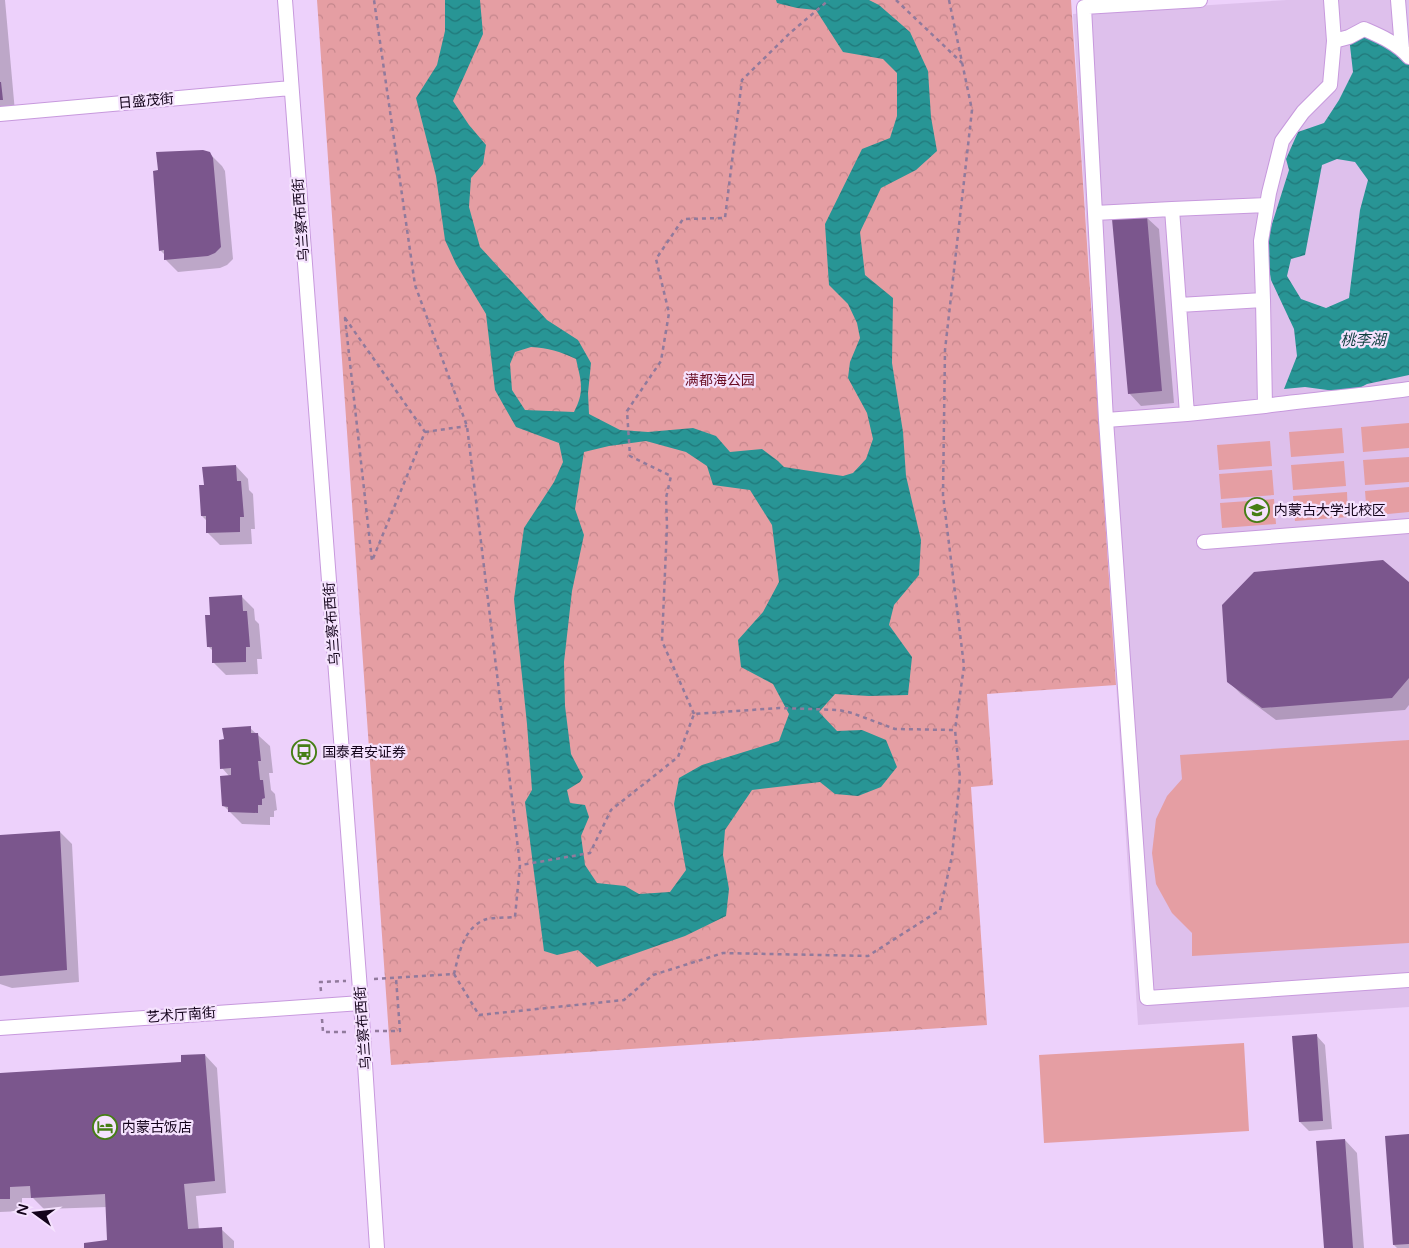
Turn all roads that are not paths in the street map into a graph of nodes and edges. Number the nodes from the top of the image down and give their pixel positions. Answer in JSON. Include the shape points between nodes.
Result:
{"nodes":[{"id":1,"x":285,"y":0,"type":"edge"},
{"id":2,"x":1200,"y":0,"type":"edge"},
{"id":3,"x":1331,"y":0,"type":"edge"},
{"id":4,"x":1398,"y":0,"type":"edge"},
{"id":5,"x":1334,"y":41,"type":"junction"},
{"id":6,"x":1406,"y":53,"type":"edge"},
{"id":7,"x":291,"y":88,"type":"junction"},
{"id":8,"x":0,"y":114,"type":"edge"},
{"id":9,"x":1267,"y":205,"type":"junction"},
{"id":10,"x":1172,"y":209,"type":"junction"},
{"id":11,"x":1095,"y":213,"type":"junction"},
{"id":12,"x":1263,"y":300,"type":"junction"},
{"id":13,"x":1179,"y":305,"type":"junction"},
{"id":14,"x":1409,"y":390,"type":"edge"},
{"id":15,"x":1264,"y":406,"type":"junction"},
{"id":16,"x":1187,"y":414,"type":"junction"},
{"id":17,"x":1106,"y":420,"type":"junction"},
{"id":18,"x":1409,"y":526,"type":"edge"},
{"id":19,"x":1204,"y":542,"type":"dead end"},
{"id":20,"x":1409,"y":980,"type":"edge"},
{"id":21,"x":361,"y":1003,"type":"junction"},
{"id":22,"x":0,"y":1028,"type":"edge"},
{"id":23,"x":377,"y":1248,"type":"edge"}],
"edges":[{"from":1,"to":7,"type":"street","name":"乌兰察布西街"},
{"from":2,"to":11,"type":"street","via":[[1084,7]]},
{"from":3,"to":5,"type":"street"},
{"from":4,"to":6,"type":"street"},
{"from":5,"to":6,"type":"street","via":[[1364,29]]},
{"from":5,"to":9,"type":"street","via":[[1330,85],[1303,112],[1282,141]]},
{"from":7,"to":8,"type":"street","name":"日盛茂街"},
{"from":7,"to":21,"type":"street","name":"乌兰察布西街"},
{"from":9,"to":10,"type":"street"},
{"from":9,"to":12,"type":"street","via":[[1260,241]]},
{"from":10,"to":11,"type":"street"},
{"from":10,"to":13,"type":"street"},
{"from":11,"to":17,"type":"street"},
{"from":12,"to":13,"type":"street"},
{"from":12,"to":15,"type":"street"},
{"from":13,"to":16,"type":"street"},
{"from":14,"to":15,"type":"street"},
{"from":15,"to":16,"type":"street"},
{"from":16,"to":17,"type":"street"},
{"from":17,"to":20,"type":"street","via":[[1147,998]]},
{"from":18,"to":19,"type":"street"},
{"from":21,"to":22,"type":"street","name":"艺术厅南街"},
{"from":21,"to":23,"type":"street","name":"乌兰察布西街"}]}
